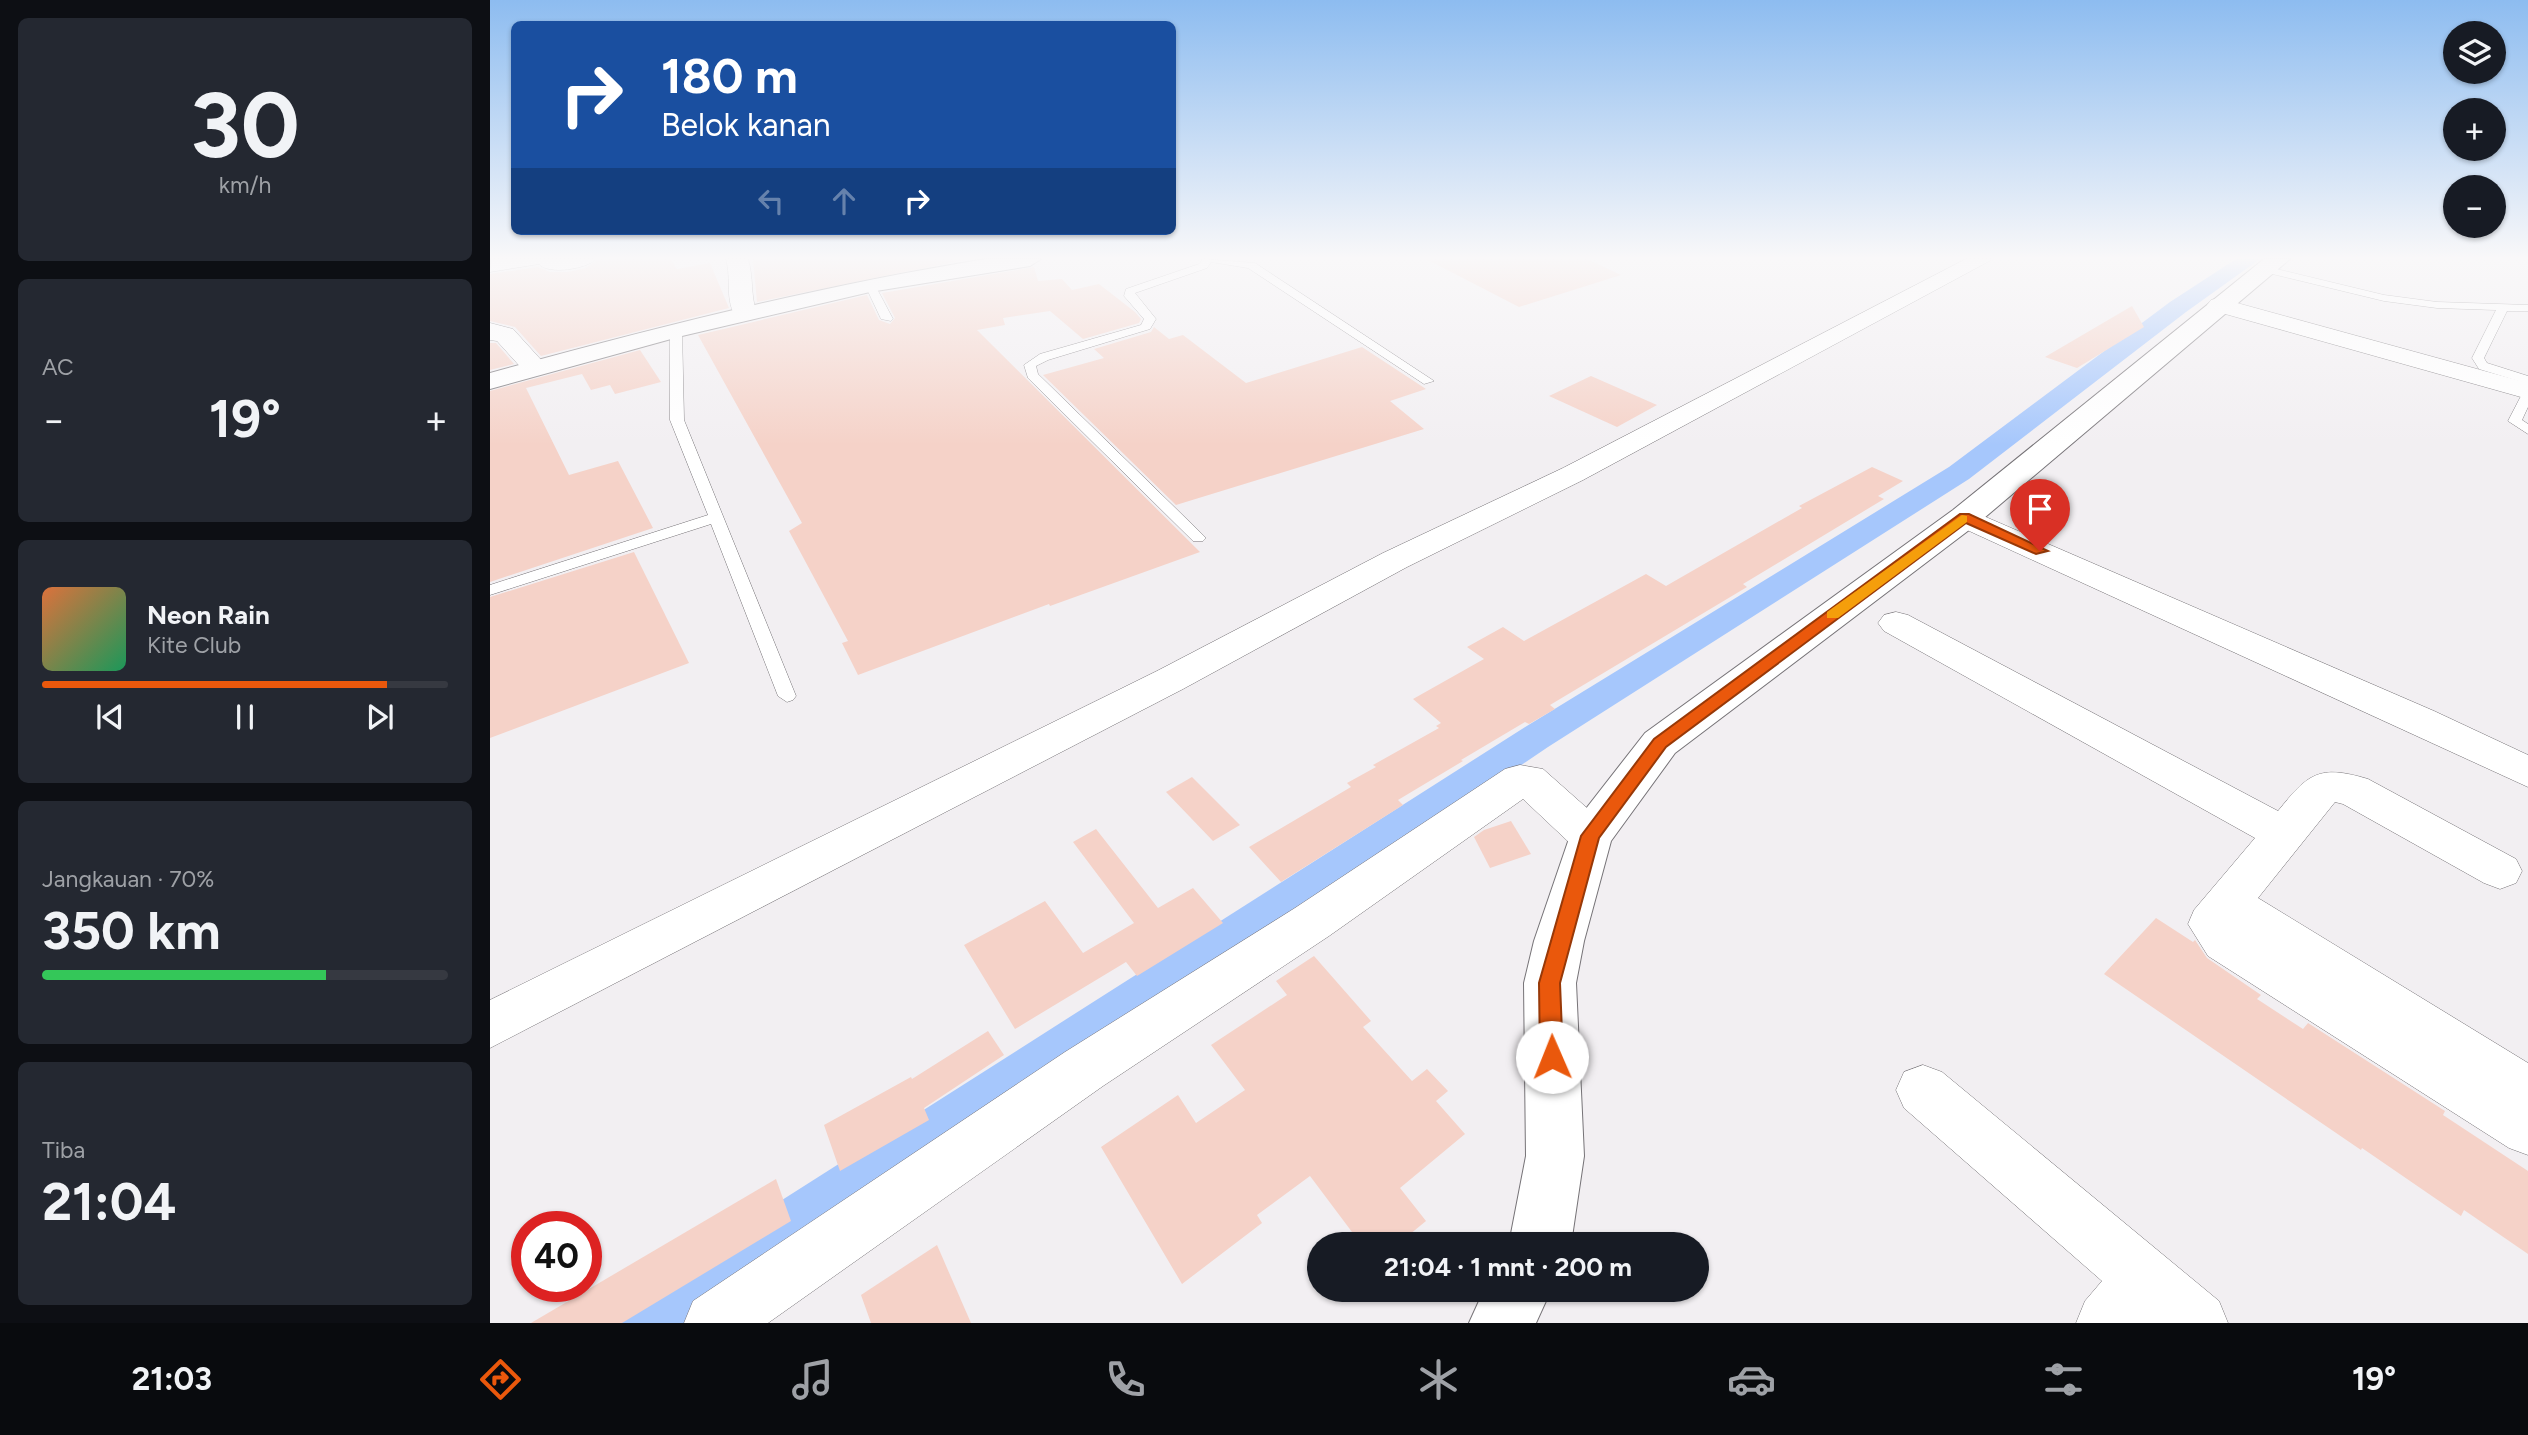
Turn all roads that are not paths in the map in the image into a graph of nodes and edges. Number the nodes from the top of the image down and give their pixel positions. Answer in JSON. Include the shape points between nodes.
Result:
{"nodes":[{"id":1,"x":716,"y":321,"type":"edge"},
{"id":2,"x":1149,"y":321,"type":"edge"},
{"id":3,"x":1336,"y":321,"type":"edge"},
{"id":4,"x":1866,"y":321,"type":"edge"},
{"id":5,"x":2200,"y":321,"type":"edge"},
{"id":6,"x":2274,"y":321,"type":"edge"},
{"id":7,"x":2496,"y":321,"type":"edge"},
{"id":8,"x":490,"y":330,"type":"edge"},
{"id":9,"x":676,"y":330,"type":"junction"},
{"id":10,"x":534,"y":367,"type":"junction"},
{"id":11,"x":2528,"y":380,"type":"edge"},
{"id":12,"x":490,"y":381,"type":"edge"},
{"id":13,"x":1428,"y":381,"type":"dead end"},
{"id":14,"x":2528,"y":393,"type":"edge"},
{"id":15,"x":2528,"y":430,"type":"edge"},
{"id":16,"x":1965,"y":517,"type":"junction"},
{"id":17,"x":714,"y":519,"type":"junction"},
{"id":18,"x":1198,"y":538,"type":"dead end"},
{"id":19,"x":490,"y":590,"type":"edge"},
{"id":20,"x":1896,"y":623,"type":"dead end"},
{"id":21,"x":787,"y":696,"type":"dead end"},
{"id":22,"x":2528,"y":772,"type":"edge"},
{"id":23,"x":2285,"y":835,"type":"junction"},
{"id":24,"x":1585,"y":837,"type":"junction"},
{"id":25,"x":2500,"y":871,"type":"dead end"},
{"id":26,"x":490,"y":1025,"type":"edge"},
{"id":27,"x":2471,"y":1074,"type":"junction"},
{"id":28,"x":1923,"y":1090,"type":"dead end"},
{"id":29,"x":2528,"y":1093,"type":"edge"},
{"id":30,"x":2528,"y":1129,"type":"edge"},
{"id":31,"x":1542,"y":1232,"type":"edge"},
{"id":32,"x":2144,"y":1278,"type":"junction"},
{"id":33,"x":1513,"y":1302,"type":"edge"},
{"id":34,"x":715,"y":1323,"type":"edge"},
{"id":35,"x":1502,"y":1323,"type":"edge"},
{"id":36,"x":2107,"y":1323,"type":"edge"},
{"id":37,"x":2197,"y":1323,"type":"edge"}],
"edges":[{"from":1,"to":9,"type":"street"},
{"from":2,"to":18,"type":"lane","via":[[1146,327],[1044,357],[1030,365],[1032,375]]},
{"from":3,"to":13,"type":"lane"},
{"from":4,"to":26,"type":"street"},
{"from":5,"to":16,"type":"street"},
{"from":6,"to":14,"type":"street"},
{"from":7,"to":11,"type":"lane","via":[[2477,358],[2483,366]]},
{"from":8,"to":10,"type":"street","via":[[505,334]]},
{"from":9,"to":10,"type":"street"},
{"from":9,"to":17,"type":"lane","via":[[672,390],[677,420]]},
{"from":10,"to":12,"type":"street"},
{"from":14,"to":15,"type":"lane","via":[[2515,421]]},
{"from":16,"to":22,"type":"street"},
{"from":16,"to":24,"type":"street","via":[[1660,743]]},
{"from":17,"to":19,"type":"lane"},
{"from":17,"to":21,"type":"lane"},
{"from":20,"to":23,"type":"street"},
{"from":23,"to":25,"type":"street","via":[[2319,790],[2353,790]]},
{"from":23,"to":27,"type":"street","via":[[2211,923],[2225,942]]},
{"from":24,"to":31,"type":"street","via":[[1550,983],[1555,1156]]},
{"from":24,"to":34,"type":"street","via":[[1531,782],[1520,780],[1084,1069]]},
{"from":27,"to":29,"type":"street"},
{"from":27,"to":30,"type":"street"},
{"from":28,"to":32,"type":"street"},
{"from":32,"to":36,"type":"street"},
{"from":32,"to":37,"type":"street"},
{"from":33,"to":35,"type":"street"}]}
